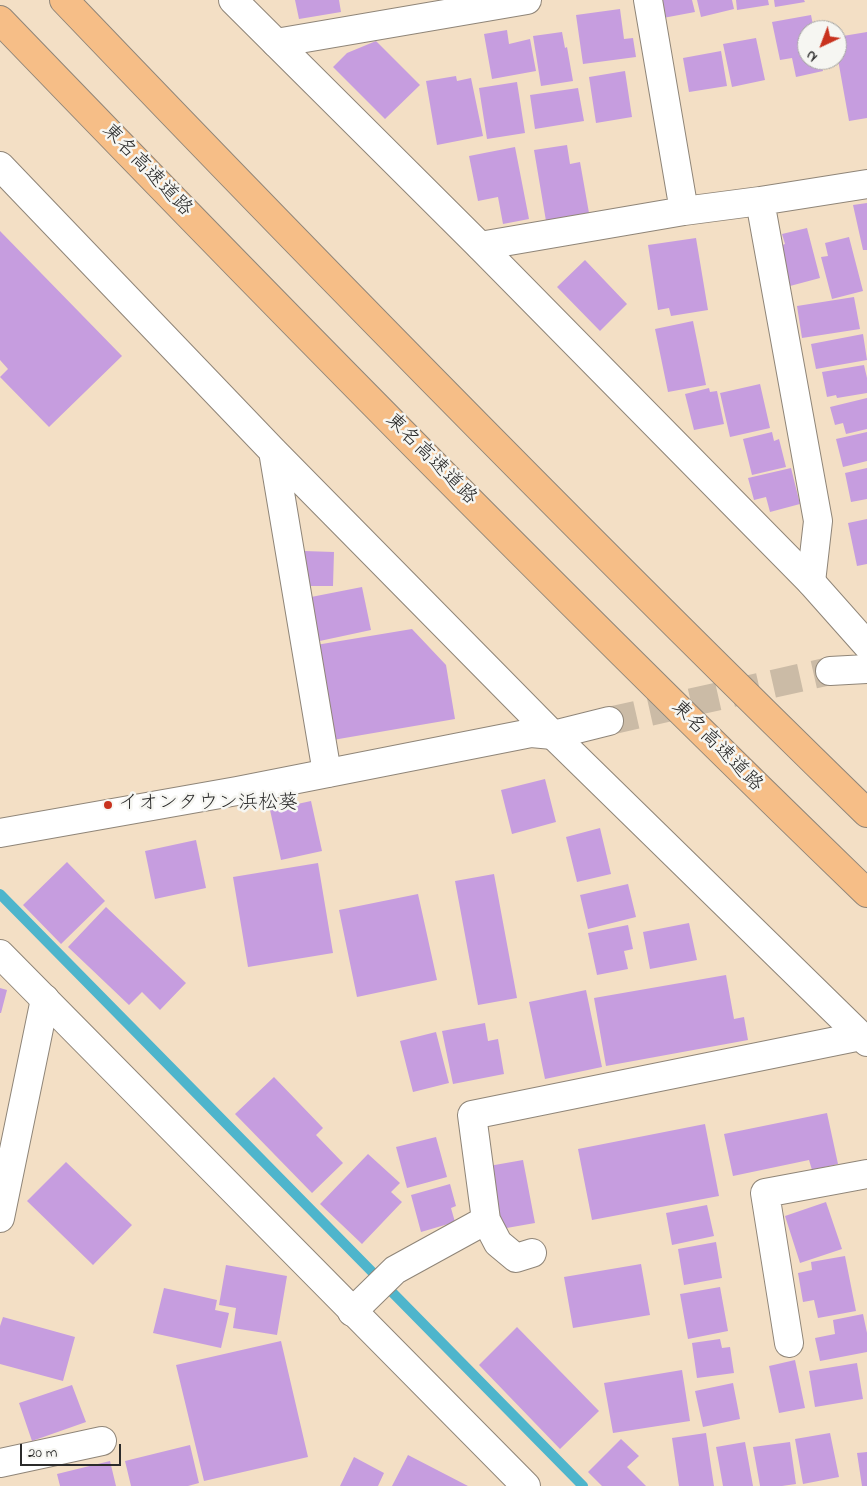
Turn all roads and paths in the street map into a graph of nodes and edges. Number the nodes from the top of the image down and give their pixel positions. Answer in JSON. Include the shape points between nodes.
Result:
{"nodes":[{"id":1,"x":64,"y":0,"type":"edge"},
{"id":2,"x":234,"y":0,"type":"edge"},
{"id":3,"x":527,"y":0,"type":"edge"},
{"id":4,"x":648,"y":0,"type":"edge"},
{"id":5,"x":0,"y":20,"type":"edge"},
{"id":6,"x":276,"y":43,"type":"junction"},
{"id":7,"x":0,"y":166,"type":"edge"},
{"id":8,"x":867,"y":184,"type":"edge"},
{"id":9,"x":760,"y":201,"type":"junction"},
{"id":10,"x":684,"y":211,"type":"junction"},
{"id":11,"x":480,"y":246,"type":"junction"},
{"id":12,"x":273,"y":451,"type":"junction"},
{"id":13,"x":811,"y":582,"type":"junction"},
{"id":14,"x":867,"y":645,"type":"edge"},
{"id":15,"x":867,"y":669,"type":"edge"},
{"id":16,"x":830,"y":671,"type":"tunnel mouth"},
{"id":17,"x":609,"y":722,"type":"tunnel mouth"},
{"id":18,"x":554,"y":735,"type":"junction"},
{"id":19,"x":327,"y":774,"type":"junction"},
{"id":20,"x":867,"y":813,"type":"edge"},
{"id":21,"x":0,"y":833,"type":"edge"},
{"id":22,"x":867,"y":894,"type":"edge"},
{"id":23,"x":0,"y":954,"type":"edge"},
{"id":24,"x":45,"y":999,"type":"junction"},
{"id":25,"x":864,"y":1039,"type":"edge"},
{"id":26,"x":867,"y":1174,"type":"edge"},
{"id":27,"x":0,"y":1218,"type":"edge"},
{"id":28,"x":486,"y":1220,"type":"junction"},
{"id":29,"x":532,"y":1253,"type":"dead end"},
{"id":30,"x":359,"y":1305,"type":"junction"},
{"id":31,"x":789,"y":1343,"type":"dead end"},
{"id":32,"x":102,"y":1441,"type":"dead end"},
{"id":33,"x":0,"y":1463,"type":"edge"},
{"id":34,"x":526,"y":1486,"type":"edge"}],
"edges":[{"from":1,"to":20,"type":"highway","via":[[415,362]]},
{"from":2,"to":6,"type":"street"},
{"from":3,"to":6,"type":"street"},
{"from":4,"to":10,"type":"street"},
{"from":5,"to":22,"type":"highway","name":"東名高速道路","via":[[386,417]]},
{"from":6,"to":11,"type":"street"},
{"from":7,"to":12,"type":"street"},
{"from":8,"to":9,"type":"street"},
{"from":9,"to":10,"type":"street"},
{"from":9,"to":13,"type":"street","via":[[818,521]]},
{"from":10,"to":11,"type":"street"},
{"from":11,"to":13,"type":"street"},
{"from":12,"to":18,"type":"street"},
{"from":12,"to":19,"type":"street"},
{"from":13,"to":14,"type":"street"},
{"from":15,"to":16,"type":"street"},
{"from":17,"to":18,"type":"street"},
{"from":18,"to":19,"type":"street","via":[[531,733]]},
{"from":18,"to":25,"type":"street"},
{"from":19,"to":21,"type":"street"},
{"from":23,"to":24,"type":"street"},
{"from":24,"to":27,"type":"street"},
{"from":24,"to":30,"type":"street"},
{"from":25,"to":28,"type":"street","via":[[472,1115]]},
{"from":26,"to":31,"type":"street","via":[[764,1193]]},
{"from":28,"to":29,"type":"street","via":[[498,1243],[516,1258]]},
{"from":28,"to":30,"type":"street","via":[[395,1270]]},
{"from":30,"to":34,"type":"street"},
{"from":32,"to":33,"type":"street"}]}
